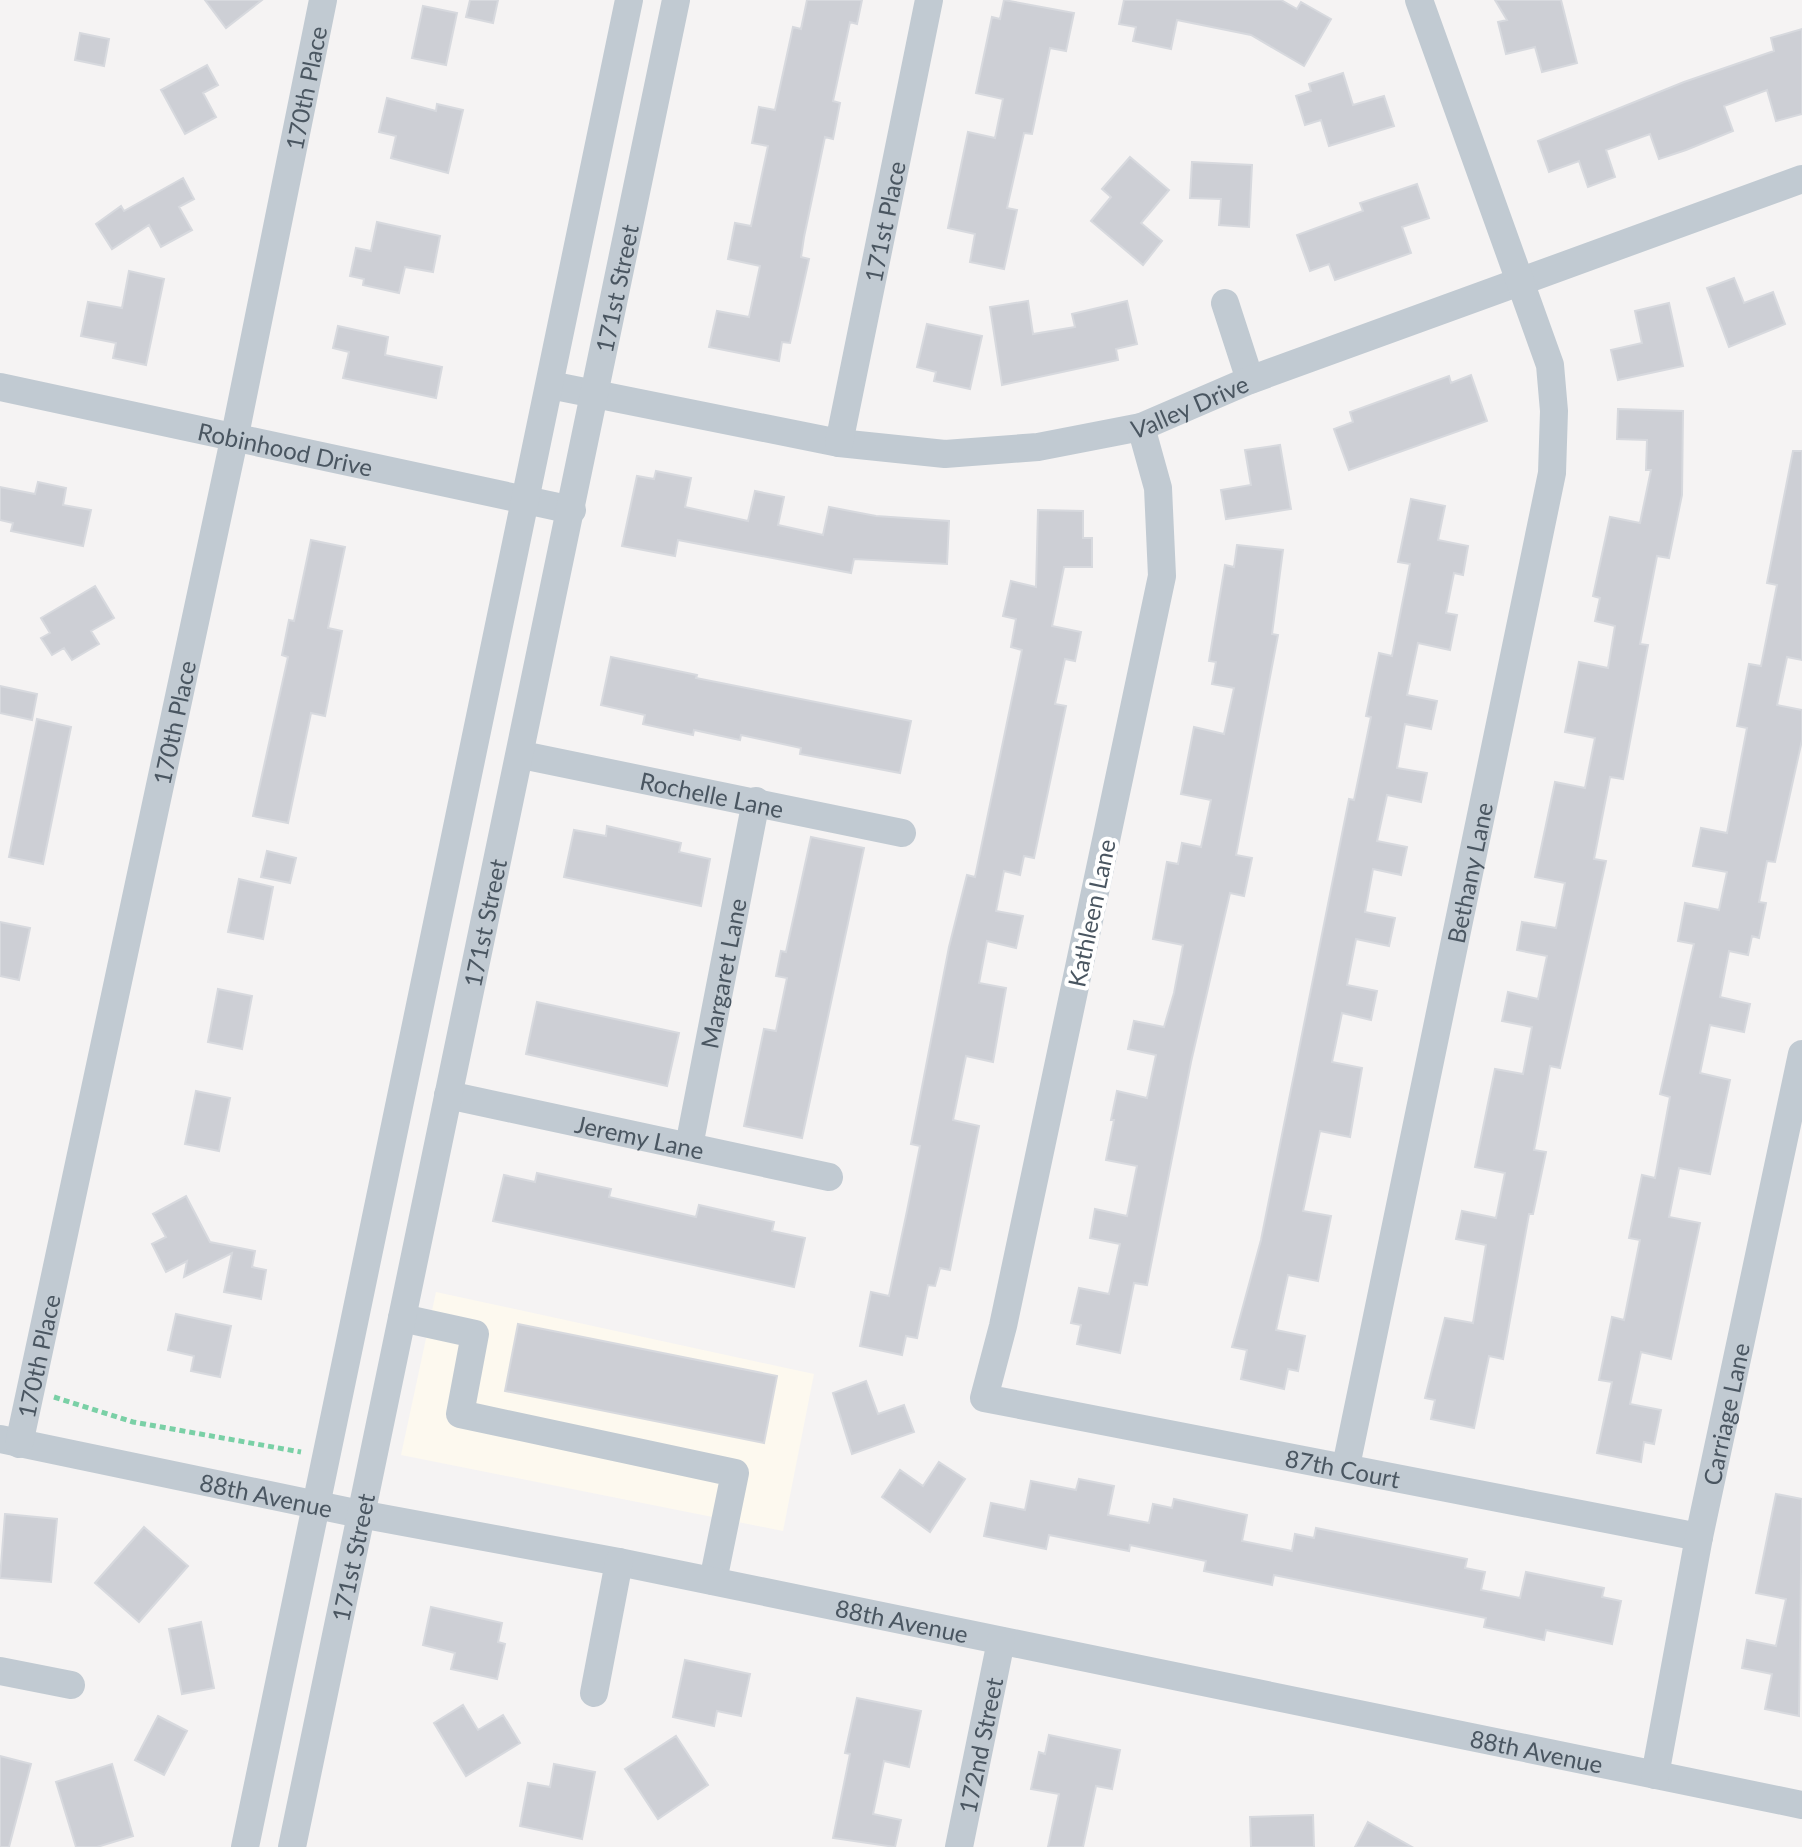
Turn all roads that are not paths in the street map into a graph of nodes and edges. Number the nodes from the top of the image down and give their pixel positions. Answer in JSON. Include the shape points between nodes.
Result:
{"nodes":[{"id":1,"x":323,"y":0,"type":"edge"},
{"id":2,"x":629,"y":0,"type":"edge"},
{"id":3,"x":676,"y":0,"type":"edge"},
{"id":4,"x":929,"y":0,"type":"edge"},
{"id":5,"x":1419,"y":0,"type":"edge"},
{"id":6,"x":1802,"y":179,"type":"edge"},
{"id":7,"x":1519,"y":281,"type":"junction"},
{"id":8,"x":1225,"y":303,"type":"dead end"},
{"id":9,"x":1250,"y":380,"type":"junction"},
{"id":10,"x":550,"y":385,"type":"junction"},
{"id":11,"x":0,"y":387,"type":"edge"},
{"id":12,"x":596,"y":393,"type":"junction"},
{"id":13,"x":1141,"y":427,"type":"junction"},
{"id":14,"x":235,"y":435,"type":"junction"},
{"id":15,"x":839,"y":443,"type":"junction"},
{"id":16,"x":526,"y":500,"type":"junction"},
{"id":17,"x":572,"y":510,"type":"junction"},
{"id":18,"x":522,"y":755,"type":"junction"},
{"id":19,"x":756,"y":801,"type":"junction"},
{"id":20,"x":902,"y":833,"type":"dead end"},
{"id":21,"x":1802,"y":1054,"type":"edge"},
{"id":22,"x":448,"y":1095,"type":"junction"},
{"id":23,"x":689,"y":1146,"type":"junction"},
{"id":24,"x":829,"y":1177,"type":"dead end"},
{"id":25,"x":402,"y":1318,"type":"junction"},
{"id":26,"x":984,"y":1398,"type":"joint"},
{"id":27,"x":10,"y":1442,"type":"edge"},
{"id":28,"x":1346,"y":1466,"type":"junction"},
{"id":29,"x":316,"y":1504,"type":"junction"},
{"id":30,"x":360,"y":1514,"type":"junction"},
{"id":31,"x":1699,"y":1537,"type":"junction"},
{"id":32,"x":619,"y":1562,"type":"junction"},
{"id":33,"x":713,"y":1581,"type":"junction"},
{"id":34,"x":1001,"y":1641,"type":"junction"},
{"id":35,"x":0,"y":1671,"type":"edge"},
{"id":36,"x":71,"y":1685,"type":"dead end"},
{"id":37,"x":594,"y":1693,"type":"dead end"},
{"id":38,"x":1655,"y":1775,"type":"junction"},
{"id":39,"x":1802,"y":1805,"type":"edge"},
{"id":40,"x":245,"y":1847,"type":"edge"},
{"id":41,"x":292,"y":1847,"type":"edge"},
{"id":42,"x":959,"y":1847,"type":"edge"}],
"edges":[{"from":1,"to":14,"type":"street","name":"170th Place"},
{"from":2,"to":10,"type":"street","name":"171st Street"},
{"from":3,"to":12,"type":"street","name":"171st Street"},
{"from":4,"to":15,"type":"street","name":"171st Place"},
{"from":5,"to":7,"type":"street"},
{"from":6,"to":7,"type":"street","name":"Valley Drive"},
{"from":7,"to":9,"type":"street","name":"Valley Drive"},
{"from":7,"to":28,"type":"street","name":"Bethany Lane","via":[[1550,365],[1552,473]]},
{"from":8,"to":9,"type":"street"},
{"from":9,"to":13,"type":"street","name":"Valley Drive"},
{"from":10,"to":12,"type":"street","name":"Valley Drive"},
{"from":10,"to":16,"type":"street","name":"171st Street"},
{"from":11,"to":14,"type":"street","name":"Robinhood Drive"},
{"from":12,"to":15,"type":"street","name":"Valley Drive"},
{"from":12,"to":17,"type":"street","name":"171st Street"},
{"from":13,"to":15,"type":"street","name":"Valley Drive","via":[[1038,447],[945,454]]},
{"from":13,"to":26,"type":"street","name":"Kathleen Lane","via":[[1158,488],[1162,576]]},
{"from":14,"to":16,"type":"street","name":"Robinhood Drive"},
{"from":14,"to":27,"type":"street","name":"170th Place","via":[[31,1394]]},
{"from":16,"to":17,"type":"street","name":"Robinhood Drive"},
{"from":16,"to":29,"type":"street","name":"171st Street"},
{"from":17,"to":18,"type":"street","name":"171st Street"},
{"from":18,"to":19,"type":"street","name":"Rochelle Lane"},
{"from":18,"to":22,"type":"street","name":"171st Street"},
{"from":19,"to":20,"type":"street","name":"Rochelle Lane"},
{"from":19,"to":23,"type":"street","name":"Margaret Lane"},
{"from":21,"to":31,"type":"street","name":"Carriage Lane"},
{"from":22,"to":23,"type":"street","name":"Jeremy Lane"},
{"from":22,"to":25,"type":"street","name":"171st Street"},
{"from":23,"to":24,"type":"street","name":"Jeremy Lane"},
{"from":25,"to":30,"type":"street","name":"171st Street"},
{"from":25,"to":33,"type":"street","via":[[475,1334],[460,1414],[735,1473]]},
{"from":26,"to":28,"type":"street","name":"87th Court"},
{"from":27,"to":29,"type":"street","name":"88th Avenue"},
{"from":28,"to":31,"type":"street","name":"87th Court"},
{"from":29,"to":30,"type":"street","name":"88th Avenue"},
{"from":29,"to":40,"type":"street","name":"171st Street"},
{"from":30,"to":32,"type":"street","name":"88th Avenue"},
{"from":30,"to":41,"type":"street","name":"171st Street"},
{"from":31,"to":38,"type":"street","name":"Carriage Lane"},
{"from":32,"to":33,"type":"street","name":"88th Avenue"},
{"from":32,"to":37,"type":"street"},
{"from":33,"to":34,"type":"street","name":"88th Avenue"},
{"from":34,"to":38,"type":"street","name":"88th Avenue"},
{"from":34,"to":42,"type":"street","name":"172nd Street"},
{"from":35,"to":36,"type":"street"},
{"from":38,"to":39,"type":"street","name":"88th Avenue"}]}
